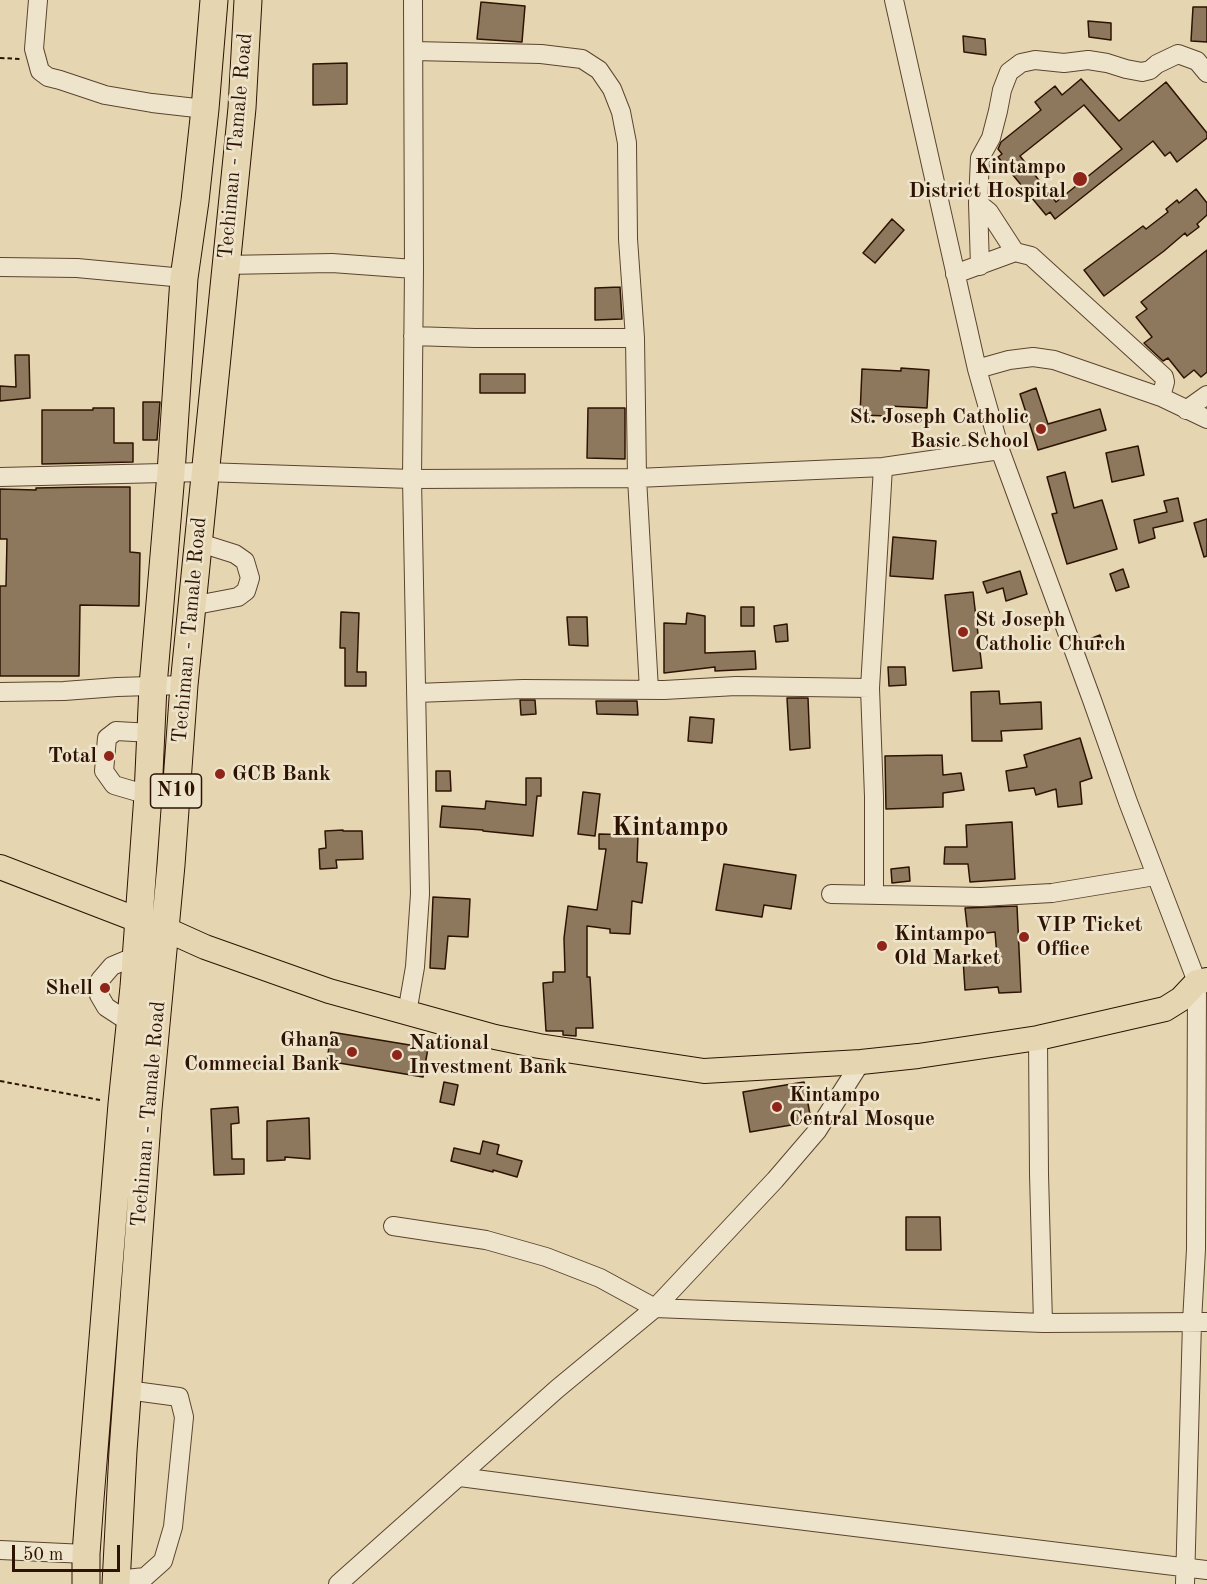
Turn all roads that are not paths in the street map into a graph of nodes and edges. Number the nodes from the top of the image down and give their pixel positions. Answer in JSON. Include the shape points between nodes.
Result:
{"nodes":[{"id":1,"x":38,"y":0,"type":"edge"},
{"id":2,"x":214,"y":0,"type":"edge"},
{"id":3,"x":248,"y":0,"type":"edge"},
{"id":4,"x":413,"y":0,"type":"edge"},
{"id":5,"x":894,"y":0,"type":"edge"},
{"id":6,"x":414,"y":51,"type":"junction"},
{"id":7,"x":1207,"y":73,"type":"edge"},
{"id":8,"x":205,"y":109,"type":"junction"},
{"id":9,"x":978,"y":203,"type":"junction"},
{"id":10,"x":1015,"y":252,"type":"junction"},
{"id":11,"x":225,"y":265,"type":"junction"},
{"id":12,"x":980,"y":266,"type":"junction"},
{"id":13,"x":0,"y":267,"type":"edge"},
{"id":14,"x":414,"y":269,"type":"junction"},
{"id":15,"x":955,"y":274,"type":"junction"},
{"id":16,"x":184,"y":278,"type":"junction"},
{"id":17,"x":413,"y":336,"type":"junction"},
{"id":18,"x":634,"y":338,"type":"junction"},
{"id":19,"x":977,"y":369,"type":"junction"},
{"id":20,"x":1207,"y":395,"type":"edge"},
{"id":21,"x":1161,"y":397,"type":"junction"},
{"id":22,"x":1186,"y":410,"type":"junction"},
{"id":23,"x":1207,"y":419,"type":"edge"},
{"id":24,"x":1000,"y":450,"type":"junction"},
{"id":25,"x":882,"y":468,"type":"junction"},
{"id":26,"x":171,"y":472,"type":"junction"},
{"id":27,"x":204,"y":472,"type":"junction"},
{"id":28,"x":0,"y":477,"type":"edge"},
{"id":29,"x":637,"y":478,"type":"junction"},
{"id":30,"x":412,"y":479,"type":"junction"},
{"id":31,"x":197,"y":542,"type":"junction"},
{"id":32,"x":161,"y":588,"type":"junction"},
{"id":33,"x":192,"y":597,"type":"junction"},
{"id":34,"x":184,"y":685,"type":"junction"},
{"id":35,"x":153,"y":686,"type":"junction"},
{"id":36,"x":870,"y":688,"type":"junction"},
{"id":37,"x":649,"y":690,"type":"junction"},
{"id":38,"x":0,"y":692,"type":"edge"},
{"id":39,"x":416,"y":693,"type":"junction"},
{"id":40,"x":152,"y":734,"type":"junction"},
{"id":41,"x":148,"y":795,"type":"junction"},
{"id":42,"x":0,"y":867,"type":"edge"},
{"id":43,"x":1155,"y":876,"type":"junction"},
{"id":44,"x":831,"y":894,"type":"dead end"},
{"id":45,"x":874,"y":895,"type":"junction"},
{"id":46,"x":138,"y":920,"type":"junction"},
{"id":47,"x":165,"y":929,"type":"junction"},
{"id":48,"x":1202,"y":981,"type":"edge"},
{"id":49,"x":407,"y":1013,"type":"junction"},
{"id":50,"x":1038,"y":1038,"type":"junction"},
{"id":51,"x":861,"y":1062,"type":"junction"},
{"id":52,"x":393,"y":1226,"type":"dead end"},
{"id":53,"x":655,"y":1308,"type":"junction"},
{"id":54,"x":1200,"y":1322,"type":"edge"},
{"id":55,"x":1042,"y":1323,"type":"junction"},
{"id":56,"x":127,"y":1390,"type":"junction"},
{"id":57,"x":460,"y":1477,"type":"junction"},
{"id":58,"x":0,"y":1550,"type":"edge"},
{"id":59,"x":86,"y":1554,"type":"junction"},
{"id":60,"x":1207,"y":1570,"type":"edge"},
{"id":61,"x":117,"y":1573,"type":"edge"},
{"id":62,"x":1186,"y":1576,"type":"edge"},
{"id":63,"x":86,"y":1584,"type":"edge"},
{"id":64,"x":338,"y":1584,"type":"edge"}],
"edges":[{"from":1,"to":8,"type":"street","via":[[34,49],[40,71],[48,77],[105,95]]},
{"from":2,"to":8,"type":"highway","name":"Techiman - Tamale Road","number":"N10"},
{"from":3,"to":11,"type":"highway","name":"Techiman - Tamale Road","number":"N10","via":[[242,108]]},
{"from":4,"to":6,"type":"street"},
{"from":5,"to":15,"type":"street"},
{"from":6,"to":14,"type":"street"},
{"from":6,"to":18,"type":"street","via":[[582,59],[599,70],[621,112],[627,143]]},
{"from":7,"to":9,"type":"street","via":[[1197,61],[1178,54],[1142,72],[1088,60],[1021,63],[1009,72],[991,138],[980,158]]},
{"from":8,"to":16,"type":"highway","name":"Techiman - Tamale Road","number":"N10"},
{"from":9,"to":10,"type":"street","via":[[989,212]]},
{"from":9,"to":12,"type":"street"},
{"from":10,"to":12,"type":"street"},
{"from":10,"to":21,"type":"street","via":[[1031,256],[1164,377]]},
{"from":11,"to":14,"type":"street","via":[[332,263]]},
{"from":11,"to":27,"type":"highway","name":"Techiman - Tamale Road","number":"N10"},
{"from":12,"to":15,"type":"street"},
{"from":13,"to":16,"type":"street","via":[[77,268]]},
{"from":14,"to":17,"type":"street"},
{"from":15,"to":19,"type":"street"},
{"from":16,"to":26,"type":"highway","name":"Techiman - Tamale Road","number":"N10"},
{"from":17,"to":18,"type":"street"},
{"from":17,"to":30,"type":"street"},
{"from":18,"to":29,"type":"street"},
{"from":19,"to":21,"type":"street","via":[[1033,357],[1054,360]]},
{"from":19,"to":24,"type":"street"},
{"from":20,"to":22,"type":"street"},
{"from":21,"to":22,"type":"street"},
{"from":22,"to":23,"type":"street"},
{"from":24,"to":25,"type":"street"},
{"from":24,"to":43,"type":"street"},
{"from":25,"to":29,"type":"street"},
{"from":25,"to":36,"type":"street"},
{"from":26,"to":27,"type":"street"},
{"from":26,"to":28,"type":"street"},
{"from":26,"to":32,"type":"highway","name":"Techiman - Tamale Road","number":"N10"},
{"from":27,"to":30,"type":"street"},
{"from":27,"to":31,"type":"highway","name":"Techiman - Tamale Road","number":"N10"},
{"from":29,"to":30,"type":"street"},
{"from":29,"to":37,"type":"street"},
{"from":30,"to":39,"type":"street"},
{"from":31,"to":33,"type":"highway","name":"Techiman - Tamale Road","number":"N10"},
{"from":31,"to":33,"type":"street","via":[[235,554],[245,561],[250,578],[246,591],[238,597]]},
{"from":32,"to":33,"type":"highway"},
{"from":32,"to":35,"type":"highway","name":"Techiman - Tamale Road","number":"N10"},
{"from":33,"to":34,"type":"highway","name":"Techiman - Tamale Road","number":"N10"},
{"from":34,"to":35,"type":"street"},
{"from":34,"to":47,"type":"highway","name":"Techiman - Tamale Road","number":"N10"},
{"from":35,"to":38,"type":"street"},
{"from":35,"to":40,"type":"highway","name":"Techiman - Tamale Road","number":"N10"},
{"from":36,"to":37,"type":"street","via":[[736,686]]},
{"from":36,"to":45,"type":"street"},
{"from":37,"to":39,"type":"street"},
{"from":39,"to":49,"type":"street","via":[[420,894]]},
{"from":40,"to":41,"type":"highway","name":"Techiman - Tamale Road","number":"N10"},
{"from":40,"to":41,"type":"street","via":[[116,731],[107,738],[104,771],[114,785]]},
{"from":41,"to":46,"type":"highway","name":"Techiman - Tamale Road","number":"N10"},
{"from":42,"to":46,"type":"main road"},
{"from":43,"to":45,"type":"street","via":[[1052,893],[981,897]]},
{"from":43,"to":48,"type":"street"},
{"from":44,"to":45,"type":"street"},
{"from":46,"to":47,"type":"main road"},
{"from":46,"to":59,"type":"highway","name":"Techiman - Tamale Road","number":"N10"},
{"from":47,"to":49,"type":"main road","via":[[329,992]]},
{"from":47,"to":56,"type":"highway","name":"Techiman - Tamale Road","number":"N10"},
{"from":48,"to":50,"type":"main road","via":[[1165,1009]]},
{"from":48,"to":54,"type":"street","via":[[1196,1249]]},
{"from":49,"to":51,"type":"main road","via":[[495,1037],[704,1071]]},
{"from":50,"to":51,"type":"main road"},
{"from":50,"to":55,"type":"street"},
{"from":51,"to":53,"type":"street","via":[[817,1131]]},
{"from":52,"to":53,"type":"street","via":[[486,1240],[546,1257],[600,1278]]},
{"from":53,"to":55,"type":"street"},
{"from":53,"to":57,"type":"street"},
{"from":54,"to":55,"type":"street"},
{"from":54,"to":62,"type":"street"},
{"from":56,"to":61,"type":"highway","name":"Techiman - Tamale Road","number":"N10"},
{"from":56,"to":61,"type":"street","via":[[179,1397],[184,1418],[173,1527],[163,1561],[145,1577]]},
{"from":57,"to":62,"type":"street"},
{"from":57,"to":64,"type":"street"},
{"from":58,"to":59,"type":"street"},
{"from":59,"to":61,"type":"highway"},
{"from":59,"to":63,"type":"highway","name":"Techiman - Tamale Road","number":"N10"},
{"from":60,"to":62,"type":"street"}]}
